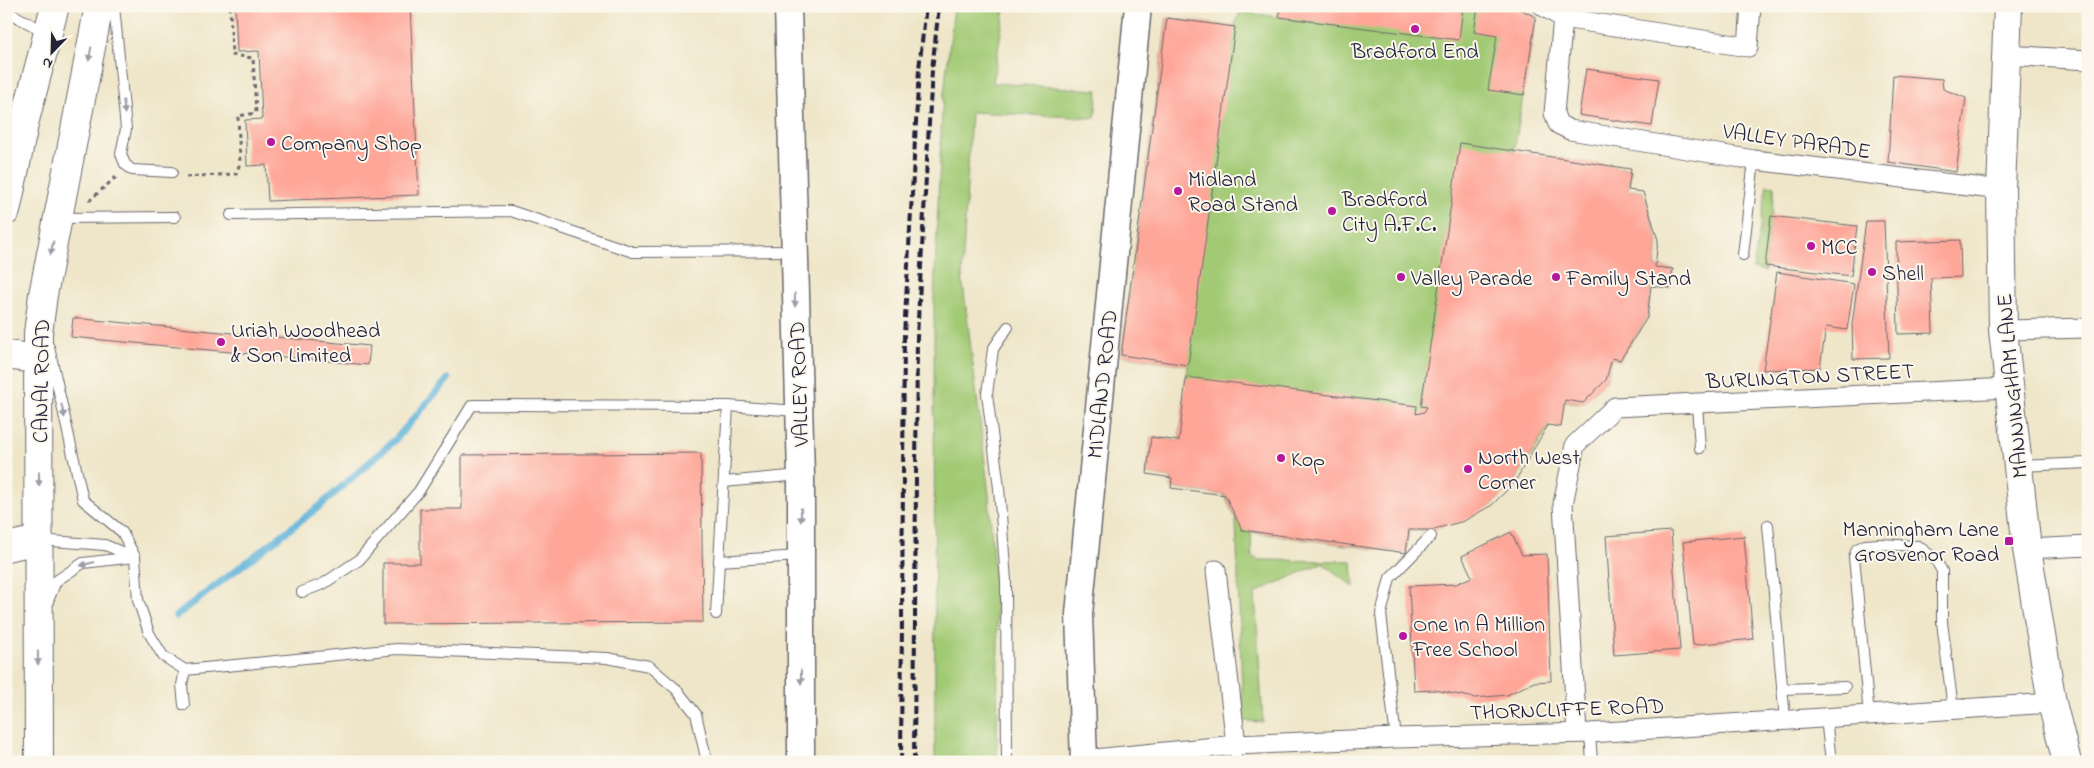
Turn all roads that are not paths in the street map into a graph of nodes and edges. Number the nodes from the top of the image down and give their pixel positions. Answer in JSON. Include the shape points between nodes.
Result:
{"nodes":[{"id":1,"x":55,"y":6,"type":"edge"},
{"id":2,"x":99,"y":6,"type":"edge"},
{"id":3,"x":114,"y":6,"type":"edge"},
{"id":4,"x":788,"y":6,"type":"edge"},
{"id":5,"x":1138,"y":6,"type":"edge"},
{"id":6,"x":1544,"y":6,"type":"edge"},
{"id":7,"x":1751,"y":6,"type":"edge"},
{"id":8,"x":2008,"y":6,"type":"edge"},
{"id":9,"x":6,"y":11,"type":"edge"},
{"id":10,"x":1563,"y":18,"type":"junction"},
{"id":11,"x":48,"y":33,"type":"junction"},
{"id":12,"x":2007,"y":55,"type":"junction"},
{"id":13,"x":2088,"y":60,"type":"edge"},
{"id":14,"x":25,"y":120,"type":"junction"},
{"id":15,"x":1754,"y":160,"type":"junction"},
{"id":16,"x":6,"y":164,"type":"edge"},
{"id":17,"x":172,"y":172,"type":"dead end"},
{"id":18,"x":2001,"y":190,"type":"junction"},
{"id":19,"x":6,"y":211,"type":"edge"},
{"id":20,"x":232,"y":215,"type":"dead end"},
{"id":21,"x":175,"y":217,"type":"dead end"},
{"id":22,"x":58,"y":218,"type":"junction"},
{"id":23,"x":794,"y":251,"type":"junction"},
{"id":24,"x":1743,"y":255,"type":"dead end"},
{"id":25,"x":1008,"y":327,"type":"dead end"},
{"id":26,"x":2088,"y":328,"type":"edge"},
{"id":27,"x":2003,"y":330,"type":"junction"},
{"id":28,"x":38,"y":346,"type":"junction"},
{"id":29,"x":6,"y":355,"type":"edge"},
{"id":30,"x":2008,"y":388,"type":"junction"},
{"id":31,"x":1697,"y":404,"type":"junction"},
{"id":32,"x":728,"y":406,"type":"junction"},
{"id":33,"x":798,"y":411,"type":"junction"},
{"id":34,"x":1700,"y":448,"type":"dead end"},
{"id":35,"x":2088,"y":463,"type":"edge"},
{"id":36,"x":2017,"y":466,"type":"junction"},
{"id":37,"x":801,"y":475,"type":"junction"},
{"id":38,"x":724,"y":482,"type":"junction"},
{"id":39,"x":1768,"y":525,"type":"dead end"},
{"id":40,"x":1431,"y":536,"type":"dead end"},
{"id":41,"x":39,"y":540,"type":"junction"},
{"id":42,"x":2088,"y":546,"type":"edge"},
{"id":43,"x":6,"y":547,"type":"edge"},
{"id":44,"x":2027,"y":549,"type":"junction"},
{"id":45,"x":800,"y":556,"type":"junction"},
{"id":46,"x":135,"y":557,"type":"junction"},
{"id":47,"x":719,"y":561,"type":"junction"},
{"id":48,"x":1216,"y":570,"type":"dead end"},
{"id":49,"x":302,"y":592,"type":"dead end"},
{"id":50,"x":716,"y":614,"type":"dead end"},
{"id":51,"x":38,"y":626,"type":"junction"},
{"id":52,"x":185,"y":670,"type":"junction"},
{"id":53,"x":1845,"y":687,"type":"dead end"},
{"id":54,"x":1782,"y":689,"type":"junction"},
{"id":55,"x":2052,"y":703,"type":"junction"},
{"id":56,"x":184,"y":705,"type":"dead end"},
{"id":57,"x":1953,"y":709,"type":"junction"},
{"id":58,"x":1869,"y":715,"type":"junction"},
{"id":59,"x":1826,"y":718,"type":"junction"},
{"id":60,"x":1785,"y":720,"type":"junction"},
{"id":61,"x":1583,"y":733,"type":"junction"},
{"id":62,"x":1396,"y":738,"type":"junction"},
{"id":63,"x":1236,"y":754,"type":"edge"},
{"id":64,"x":1084,"y":761,"type":"edge"},
{"id":65,"x":39,"y":762,"type":"edge"},
{"id":66,"x":707,"y":762,"type":"edge"},
{"id":67,"x":801,"y":762,"type":"edge"},
{"id":68,"x":1007,"y":762,"type":"edge"},
{"id":69,"x":1592,"y":762,"type":"edge"},
{"id":70,"x":1831,"y":762,"type":"edge"},
{"id":71,"x":2067,"y":762,"type":"edge"}],
"edges":[{"from":1,"to":11,"type":"main road"},
{"from":2,"to":22,"type":"main road","name":"CANAL ROAD","one_way":true},
{"from":3,"to":17,"type":"lane","one_way":true,"via":[[126,129],[122,154],[125,164],[132,170]]},
{"from":4,"to":23,"type":"street","name":"VALLEY ROAD"},
{"from":5,"to":64,"type":"street","name":"MIDLAND ROAD","via":[[1079,614]]},
{"from":6,"to":10,"type":"street"},
{"from":7,"to":10,"type":"street","via":[[1748,47]]},
{"from":8,"to":12,"type":"main road","name":"MANNINGHAM LANE"},
{"from":9,"to":11,"type":"lane"},
{"from":10,"to":15,"type":"street","name":"VALLEY PARADE","via":[[1554,112],[1558,124],[1570,130]]},
{"from":11,"to":14,"type":"main road"},
{"from":12,"to":13,"type":"street"},
{"from":12,"to":18,"type":"main road","name":"MANNINGHAM LANE"},
{"from":14,"to":16,"type":"main road"},
{"from":14,"to":19,"type":"main road"},
{"from":15,"to":18,"type":"street","name":"VALLEY PARADE"},
{"from":15,"to":24,"type":"lane"},
{"from":18,"to":27,"type":"main road","name":"MANNINGHAM LANE"},
{"from":20,"to":23,"type":"lane","via":[[511,211],[633,252]]},
{"from":21,"to":22,"type":"lane"},
{"from":22,"to":28,"type":"main road","name":"CANAL ROAD","one_way":true},
{"from":23,"to":33,"type":"street","name":"VALLEY ROAD","one_way":true},
{"from":25,"to":68,"type":"lane","via":[[993,349],[987,394],[1006,581]]},
{"from":26,"to":27,"type":"street"},
{"from":27,"to":30,"type":"main road","name":"MANNINGHAM LANE"},
{"from":28,"to":29,"type":"main road"},
{"from":28,"to":41,"type":"main road","name":"CANAL ROAD","one_way":true},
{"from":28,"to":46,"type":"lane","one_way":true,"via":[[48,343],[83,500],[122,532]]},
{"from":30,"to":31,"type":"street","name":"BURLINGTON STREET"},
{"from":30,"to":36,"type":"main road","name":"MANNINGHAM LANE"},
{"from":31,"to":34,"type":"lane"},
{"from":31,"to":61,"type":"street","name":"BURLINGTON STREET","via":[[1614,407],[1575,445],[1563,504]]},
{"from":32,"to":33,"type":"lane"},
{"from":32,"to":38,"type":"lane"},
{"from":32,"to":49,"type":"lane","via":[[472,405],[419,491],[359,560],[323,584]]},
{"from":33,"to":37,"type":"street","name":"VALLEY ROAD"},
{"from":35,"to":36,"type":"lane"},
{"from":36,"to":44,"type":"main road","name":"MANNINGHAM LANE"},
{"from":37,"to":38,"type":"lane"},
{"from":37,"to":45,"type":"street","name":"VALLEY ROAD","one_way":true},
{"from":38,"to":47,"type":"lane"},
{"from":39,"to":54,"type":"lane"},
{"from":40,"to":62,"type":"lane","via":[[1390,578],[1380,614]]},
{"from":41,"to":43,"type":"main road"},
{"from":41,"to":46,"type":"lane","via":[[105,545]]},
{"from":41,"to":51,"type":"main road","name":"CANAL ROAD"},
{"from":42,"to":44,"type":"street"},
{"from":44,"to":55,"type":"main road","name":"MANNINGHAM LANE"},
{"from":45,"to":47,"type":"lane"},
{"from":45,"to":67,"type":"street","name":"VALLEY ROAD","one_way":true},
{"from":46,"to":51,"type":"lane","one_way":true,"via":[[83,563],[56,581]]},
{"from":46,"to":52,"type":"lane","via":[[138,600],[149,633],[163,656]]},
{"from":47,"to":50,"type":"lane"},
{"from":48,"to":63,"type":"street"},
{"from":51,"to":65,"type":"main road","name":"CANAL ROAD","one_way":true},
{"from":52,"to":56,"type":"lane","via":[[182,685]]},
{"from":52,"to":66,"type":"lane","via":[[397,649],[607,658],[649,666],[676,689],[696,714]]},
{"from":53,"to":54,"type":"lane"},
{"from":54,"to":60,"type":"lane"},
{"from":55,"to":57,"type":"street","name":"THORNCLIFFE ROAD"},
{"from":55,"to":71,"type":"main road","name":"MANNINGHAM LANE"},
{"from":57,"to":58,"type":"street","name":"THORNCLIFFE ROAD"},
{"from":57,"to":58,"type":"lane","via":[[1942,622],[1942,570],[1935,559],[1918,546],[1879,544],[1857,549],[1854,557]]},
{"from":58,"to":59,"type":"street","name":"THORNCLIFFE ROAD"},
{"from":59,"to":60,"type":"street","name":"THORNCLIFFE ROAD"},
{"from":59,"to":70,"type":"lane"},
{"from":60,"to":61,"type":"street","name":"THORNCLIFFE ROAD"},
{"from":61,"to":62,"type":"street","name":"THORNCLIFFE ROAD"},
{"from":61,"to":69,"type":"lane"},
{"from":62,"to":63,"type":"street","name":"THORNCLIFFE ROAD"},
{"from":63,"to":64,"type":"street","name":"THORNCLIFFE ROAD"}]}
